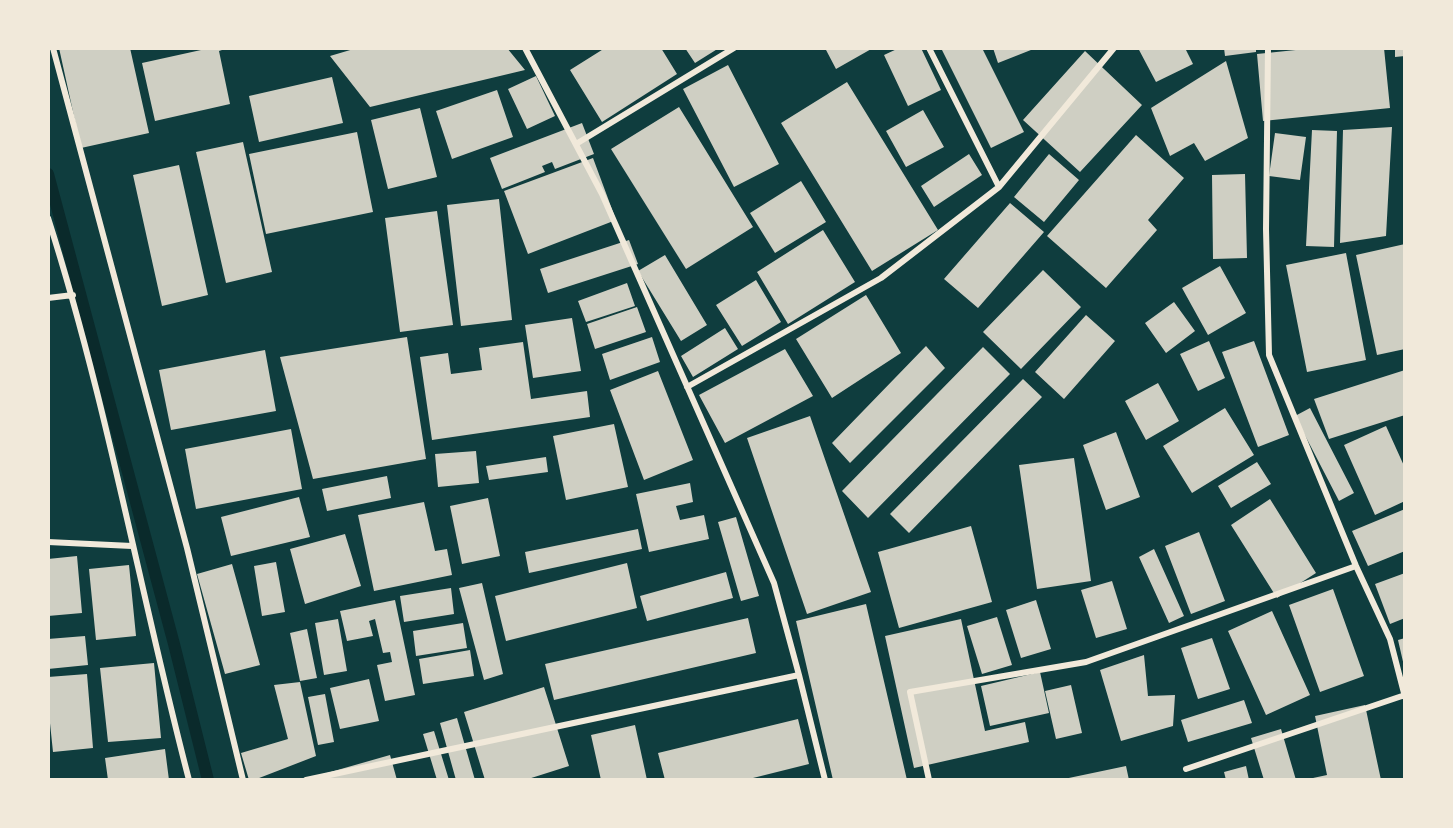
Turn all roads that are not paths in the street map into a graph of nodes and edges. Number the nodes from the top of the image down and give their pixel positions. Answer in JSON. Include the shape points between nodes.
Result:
{"nodes":[{"id":1,"x":53,"y":48,"type":"edge"},
{"id":2,"x":525,"y":48,"type":"edge"},
{"id":3,"x":734,"y":48,"type":"edge"},
{"id":4,"x":928,"y":48,"type":"edge"},
{"id":5,"x":1114,"y":48,"type":"edge"},
{"id":6,"x":1268,"y":48,"type":"edge"},
{"id":7,"x":576,"y":144,"type":"junction"},
{"id":8,"x":999,"y":187,"type":"junction"},
{"id":9,"x":48,"y":218,"type":"edge"},
{"id":10,"x":73,"y":295,"type":"junction"},
{"id":11,"x":48,"y":298,"type":"edge"},
{"id":12,"x":687,"y":387,"type":"junction"},
{"id":13,"x":48,"y":542,"type":"edge"},
{"id":14,"x":132,"y":546,"type":"junction"},
{"id":15,"x":1356,"y":566,"type":"junction"},
{"id":16,"x":799,"y":675,"type":"junction"},
{"id":17,"x":1405,"y":696,"type":"edge"},
{"id":18,"x":1186,"y":769,"type":"dead end"},
{"id":19,"x":189,"y":780,"type":"edge"},
{"id":20,"x":243,"y":780,"type":"edge"},
{"id":21,"x":306,"y":780,"type":"edge"},
{"id":22,"x":825,"y":780,"type":"edge"},
{"id":23,"x":929,"y":780,"type":"edge"}],
"edges":[{"from":1,"to":20,"type":"street","via":[[187,548]]},
{"from":2,"to":7,"type":"street"},
{"from":3,"to":7,"type":"street"},
{"from":4,"to":8,"type":"street"},
{"from":5,"to":8,"type":"street"},
{"from":6,"to":15,"type":"street","via":[[1269,355]]},
{"from":7,"to":12,"type":"street"},
{"from":8,"to":12,"type":"street","via":[[881,278]]},
{"from":9,"to":10,"type":"street"},
{"from":10,"to":11,"type":"street"},
{"from":10,"to":14,"type":"street"},
{"from":12,"to":16,"type":"street","via":[[774,583]]},
{"from":13,"to":14,"type":"street"},
{"from":14,"to":19,"type":"street"},
{"from":15,"to":17,"type":"street","via":[[1390,639]]},
{"from":15,"to":23,"type":"street","via":[[1086,662],[910,692]]},
{"from":16,"to":21,"type":"street"},
{"from":16,"to":22,"type":"street"},
{"from":17,"to":18,"type":"street"}]}
